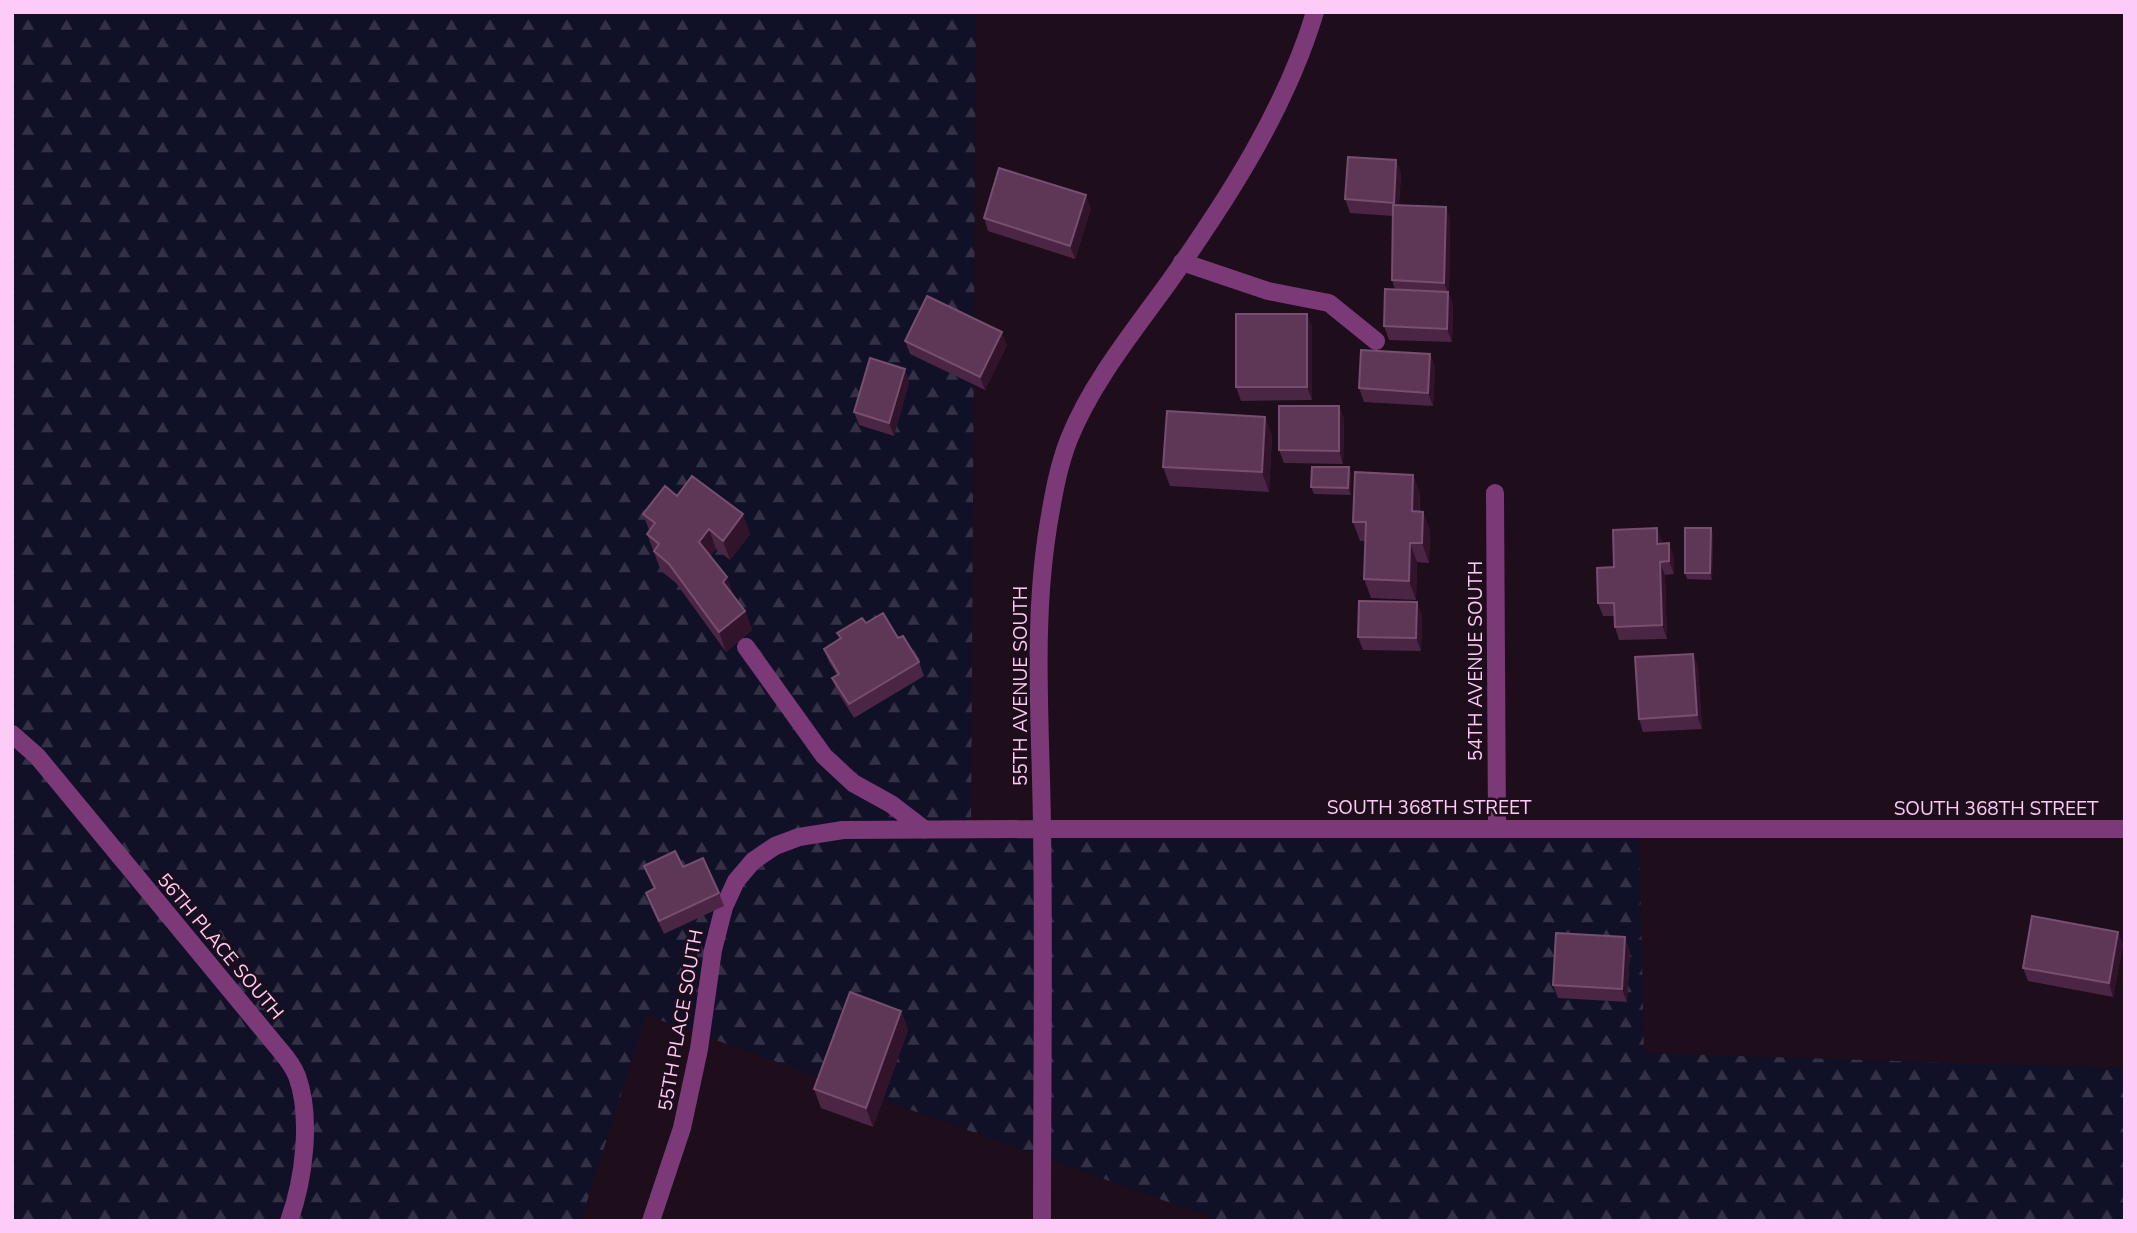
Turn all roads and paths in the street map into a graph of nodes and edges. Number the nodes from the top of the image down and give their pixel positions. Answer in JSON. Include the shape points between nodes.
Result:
{"nodes":[{"id":1,"x":1315,"y":12,"type":"edge"},
{"id":2,"x":1182,"y":262,"type":"junction"},
{"id":3,"x":1376,"y":341,"type":"dead end"},
{"id":4,"x":1495,"y":493,"type":"dead end"},
{"id":5,"x":746,"y":646,"type":"dead end"},
{"id":6,"x":12,"y":734,"type":"edge"},
{"id":7,"x":1497,"y":828,"type":"junction"},
{"id":8,"x":1042,"y":829,"type":"junction"},
{"id":9,"x":2125,"y":829,"type":"edge"},
{"id":10,"x":925,"y":830,"type":"junction"},
{"id":11,"x":744,"y":870,"type":"joint"},
{"id":12,"x":289,"y":1221,"type":"edge"},
{"id":13,"x":650,"y":1221,"type":"edge"},
{"id":14,"x":1042,"y":1221,"type":"edge"}],
"edges":[{"from":1,"to":2,"type":"street","name":"55TH AVENUE SOUTH","via":[[1294,75],[1255,150]]},
{"from":2,"to":3,"type":"street","via":[[1268,291],[1329,303]]},
{"from":2,"to":8,"type":"street","name":"55TH AVENUE SOUTH","via":[[1086,406],[1069,440],[1057,481],[1043,559],[1039,619]]},
{"from":4,"to":7,"type":"street","name":"54TH AVENUE SOUTH"},
{"from":5,"to":10,"type":"street","via":[[824,756],[853,783]]},
{"from":6,"to":12,"type":"street","name":"56TH PLACE SOUTH","via":[[37,756],[296,1074],[304,1107],[304,1146]]},
{"from":7,"to":8,"type":"street","name":"SOUTH 368TH STREET"},
{"from":7,"to":9,"type":"street","name":"SOUTH 368TH STREET"},
{"from":8,"to":10,"type":"street","name":"SOUTH 368TH STREET"},
{"from":8,"to":14,"type":"street","name":"55TH AVENUE SOUTH"},
{"from":10,"to":11,"type":"street","name":"SOUTH 368TH STREET","via":[[813,833],[775,846]]},
{"from":11,"to":13,"type":"street","name":"55TH PLACE SOUTH","via":[[719,920],[682,1128]]}]}
